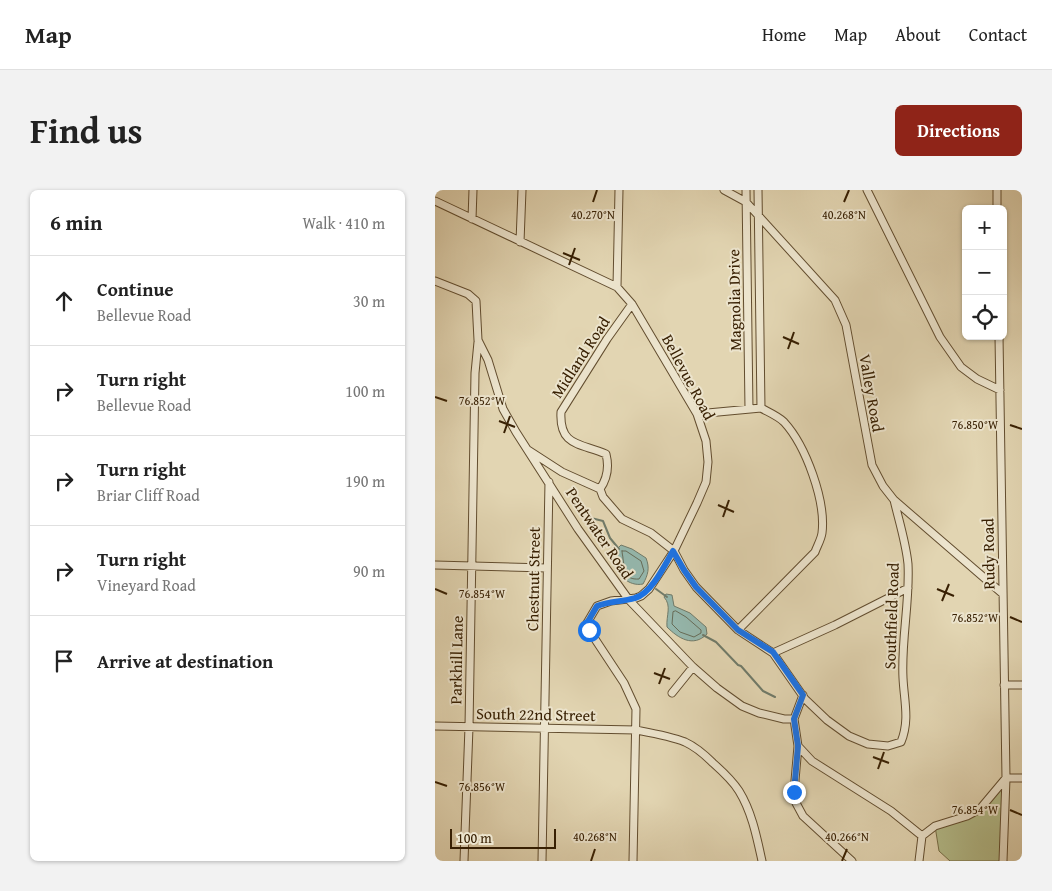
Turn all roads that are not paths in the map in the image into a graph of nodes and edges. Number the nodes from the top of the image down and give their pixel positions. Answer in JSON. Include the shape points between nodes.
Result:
{"nodes":[{"id":1,"x":473,"y":190,"type":"edge"},
{"id":2,"x":522,"y":190,"type":"edge"},
{"id":3,"x":619,"y":190,"type":"edge"},
{"id":4,"x":724,"y":190,"type":"edge"},
{"id":5,"x":746,"y":190,"type":"edge"},
{"id":6,"x":758,"y":190,"type":"edge"},
{"id":7,"x":867,"y":190,"type":"edge"},
{"id":8,"x":997,"y":190,"type":"edge"},
{"id":9,"x":435,"y":201,"type":"edge"},
{"id":10,"x":746,"y":202,"type":"junction"},
{"id":11,"x":997,"y":205,"type":"edge"},
{"id":12,"x":758,"y":216,"type":"junction"},
{"id":13,"x":472,"y":219,"type":"junction"},
{"id":14,"x":520,"y":242,"type":"junction"},
{"id":15,"x":435,"y":281,"type":"edge"},
{"id":16,"x":617,"y":287,"type":"junction"},
{"id":17,"x":632,"y":304,"type":"junction"},
{"id":18,"x":478,"y":340,"type":"junction"},
{"id":19,"x":999,"y":340,"type":"edge"},
{"id":20,"x":1000,"y":390,"type":"junction"},
{"id":21,"x":761,"y":408,"type":"junction"},
{"id":22,"x":749,"y":409,"type":"junction"},
{"id":23,"x":697,"y":414,"type":"junction"},
{"id":24,"x":528,"y":450,"type":"junction"},
{"id":25,"x":549,"y":481,"type":"junction"},
{"id":26,"x":601,"y":489,"type":"junction"},
{"id":27,"x":894,"y":500,"type":"junction"},
{"id":28,"x":673,"y":551,"type":"junction"},
{"id":29,"x":435,"y":565,"type":"edge"},
{"id":30,"x":471,"y":565,"type":"junction"},
{"id":31,"x":547,"y":568,"type":"junction"},
{"id":32,"x":908,"y":588,"type":"junction"},
{"id":33,"x":1003,"y":594,"type":"junction"},
{"id":34,"x":629,"y":600,"type":"junction"},
{"id":35,"x":738,"y":630,"type":"junction"},
{"id":36,"x":773,"y":652,"type":"junction"},
{"id":37,"x":693,"y":667,"type":"junction"},
{"id":38,"x":1005,"y":685,"type":"junction"},
{"id":39,"x":1022,"y":685,"type":"edge"},
{"id":40,"x":672,"y":693,"type":"dead end"},
{"id":41,"x":803,"y":695,"type":"junction"},
{"id":42,"x":794,"y":719,"type":"junction"},
{"id":43,"x":435,"y":726,"type":"edge"},
{"id":44,"x":469,"y":727,"type":"junction"},
{"id":45,"x":544,"y":728,"type":"junction"},
{"id":46,"x":636,"y":730,"type":"junction"},
{"id":47,"x":798,"y":746,"type":"junction"},
{"id":48,"x":1006,"y":778,"type":"junction"},
{"id":49,"x":1022,"y":778,"type":"edge"},
{"id":50,"x":921,"y":836,"type":"junction"},
{"id":51,"x":464,"y":861,"type":"edge"},
{"id":52,"x":542,"y":861,"type":"edge"},
{"id":53,"x":633,"y":861,"type":"edge"},
{"id":54,"x":762,"y":861,"type":"edge"},
{"id":55,"x":852,"y":861,"type":"edge"},
{"id":56,"x":919,"y":861,"type":"edge"},
{"id":57,"x":1003,"y":861,"type":"edge"}],
"edges":[{"from":1,"to":13,"type":"street"},
{"from":2,"to":14,"type":"street"},
{"from":3,"to":16,"type":"street"},
{"from":4,"to":10,"type":"street","name":"Valley Road"},
{"from":5,"to":10,"type":"street","name":"Magnolia Drive"},
{"from":6,"to":12,"type":"street","name":"Magnolia Drive"},
{"from":7,"to":20,"type":"street","via":[[940,338],[961,367]]},
{"from":8,"to":11,"type":"street"},
{"from":9,"to":13,"type":"street","name":"Bellevue Road"},
{"from":10,"to":12,"type":"street","name":"Valley Road"},
{"from":10,"to":22,"type":"street","name":"Magnolia Drive"},
{"from":12,"to":21,"type":"street","name":"Magnolia Drive"},
{"from":12,"to":27,"type":"street","name":"Valley Road","via":[[835,300],[841,311],[848,333],[872,465]]},
{"from":13,"to":14,"type":"street","name":"Bellevue Road"},
{"from":14,"to":16,"type":"street","name":"Bellevue Road"},
{"from":15,"to":18,"type":"street","via":[[468,294],[476,301]]},
{"from":16,"to":17,"type":"street","name":"Bellevue Road"},
{"from":17,"to":23,"type":"street","name":"Bellevue Road"},
{"from":17,"to":26,"type":"street","name":"Midland Road","via":[[561,412],[560,426],[566,436],[574,443],[606,454],[608,462]]},
{"from":18,"to":24,"type":"street","via":[[488,360],[503,409]]},
{"from":18,"to":30,"type":"street","name":"Parkhill Lane"},
{"from":19,"to":20,"type":"street","name":"Rudy Road"},
{"from":20,"to":33,"type":"street","name":"Rudy Road"},
{"from":21,"to":22,"type":"street"},
{"from":21,"to":35,"type":"street","via":[[783,422],[797,441],[819,491],[821,535],[815,552]]},
{"from":22,"to":23,"type":"street"},
{"from":23,"to":28,"type":"street","name":"Bellevue Road","via":[[706,441],[706,482]]},
{"from":24,"to":25,"type":"street"},
{"from":24,"to":26,"type":"street","via":[[562,472]]},
{"from":25,"to":31,"type":"street","name":"Chestnut Street"},
{"from":25,"to":34,"type":"street","name":"Pentwater Road","via":[[578,529]]},
{"from":26,"to":28,"type":"street","via":[[603,497],[622,519],[651,534]]},
{"from":27,"to":32,"type":"street","name":"Southfield Road","via":[[908,562]]},
{"from":27,"to":33,"type":"street","name":"Valley Road"},
{"from":28,"to":34,"type":"street","name":"Bellevue Road","via":[[647,591]]},
{"from":28,"to":35,"type":"street","via":[[696,587]]},
{"from":29,"to":30,"type":"street"},
{"from":30,"to":31,"type":"street"},
{"from":30,"to":44,"type":"street","name":"Parkhill Lane"},
{"from":31,"to":45,"type":"street","name":"Chestnut Street"},
{"from":32,"to":36,"type":"street"},
{"from":32,"to":41,"type":"street","name":"Southfield Road","via":[[903,678],[906,730],[901,742],[888,746],[868,744],[849,736],[827,720]]},
{"from":33,"to":38,"type":"street","name":"Rudy Road"},
{"from":34,"to":37,"type":"street","name":"Pentwater Road"},
{"from":34,"to":46,"type":"street","name":"Bellevue Road","via":[[597,606],[587,623],[636,709]]},
{"from":35,"to":36,"type":"street"},
{"from":36,"to":41,"type":"street"},
{"from":37,"to":40,"type":"street"},
{"from":37,"to":42,"type":"street","name":"Pentwater Road","via":[[742,706],[771,717]]},
{"from":38,"to":39,"type":"street"},
{"from":38,"to":48,"type":"street","name":"Rudy Road"},
{"from":41,"to":42,"type":"street"},
{"from":42,"to":47,"type":"street"},
{"from":43,"to":44,"type":"street","name":"South 22nd Street"},
{"from":44,"to":45,"type":"street","name":"South 22nd Street"},
{"from":44,"to":51,"type":"street","name":"Parkhill Lane"},
{"from":45,"to":46,"type":"street","name":"South 22nd Street"},
{"from":45,"to":52,"type":"street","name":"Chestnut Street"},
{"from":46,"to":53,"type":"street","name":"Bellevue Road"},
{"from":46,"to":54,"type":"street","name":"South 22nd Street","via":[[685,742],[702,752],[726,775],[744,802]]},
{"from":47,"to":50,"type":"street","via":[[812,761],[891,811]]},
{"from":47,"to":55,"type":"street","via":[[796,803],[803,816]]},
{"from":48,"to":49,"type":"street"},
{"from":48,"to":50,"type":"street","via":[[980,809],[935,826]]},
{"from":48,"to":57,"type":"street","name":"Rudy Road"},
{"from":50,"to":56,"type":"street"}]}
